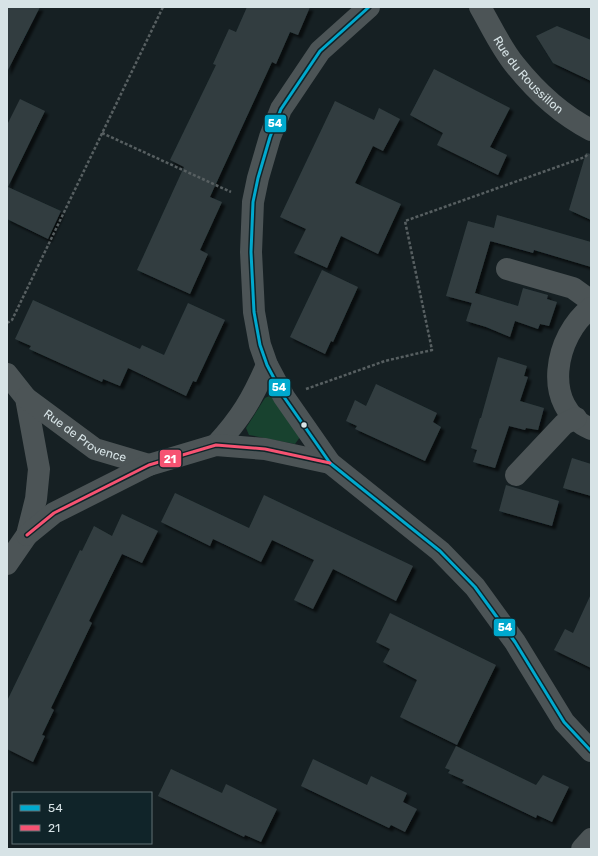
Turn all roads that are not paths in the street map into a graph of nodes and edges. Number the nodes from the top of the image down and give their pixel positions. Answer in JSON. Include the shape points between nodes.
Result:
{"nodes":[{"id":1,"x":369,"y":7,"type":"edge"},
{"id":2,"x":480,"y":7,"type":"edge"},
{"id":3,"x":591,"y":130,"type":"edge"},
{"id":4,"x":507,"y":269,"type":"dead end"},
{"id":5,"x":591,"y":301,"type":"edge"},
{"id":6,"x":591,"y":308,"type":"edge"},
{"id":7,"x":267,"y":366,"type":"junction"},
{"id":8,"x":7,"y":374,"type":"edge"},
{"id":9,"x":26,"y":398,"type":"junction"},
{"id":10,"x":583,"y":423,"type":"edge"},
{"id":11,"x":216,"y":445,"type":"junction"},
{"id":12,"x":330,"y":463,"type":"junction"},
{"id":13,"x":149,"y":464,"type":"junction"},
{"id":14,"x":516,"y":475,"type":"dead end"},
{"id":15,"x":27,"y":535,"type":"junction"},
{"id":16,"x":7,"y":564,"type":"edge"},
{"id":17,"x":591,"y":751,"type":"edge"},
{"id":18,"x":591,"y":839,"type":"edge"},
{"id":19,"x":582,"y":849,"type":"edge"}],
"edges":[{"from":1,"to":7,"type":"street","via":[[320,51],[281,109],[258,178],[251,252],[254,312]]},
{"from":2,"to":3,"type":"street","name":"Rue du Roussillon","via":[[514,64],[556,106],[576,123]]},
{"from":4,"to":5,"type":"street","via":[[573,288]]},
{"from":6,"to":10,"type":"street","via":[[573,326],[561,353],[557,377],[562,400]]},
{"from":7,"to":11,"type":"street","via":[[238,420]]},
{"from":7,"to":12,"type":"street","via":[[284,398]]},
{"from":8,"to":9,"type":"street","name":"Rue de Provence"},
{"from":9,"to":13,"type":"street","name":"Rue de Provence","via":[[95,449]]},
{"from":9,"to":15,"type":"street","name":"Rue de Provence","via":[[39,469],[36,499]]},
{"from":10,"to":14,"type":"street","via":[[564,424]]},
{"from":11,"to":12,"type":"street","via":[[265,449]]},
{"from":11,"to":13,"type":"street","name":"Rue de Provence"},
{"from":12,"to":17,"type":"street","via":[[440,551],[465,576],[515,642],[564,722]]},
{"from":13,"to":15,"type":"street","name":"Rue de Provence","via":[[61,509]]},
{"from":15,"to":16,"type":"street","name":"Rue de Provence"},
{"from":18,"to":19,"type":"street"}]}
